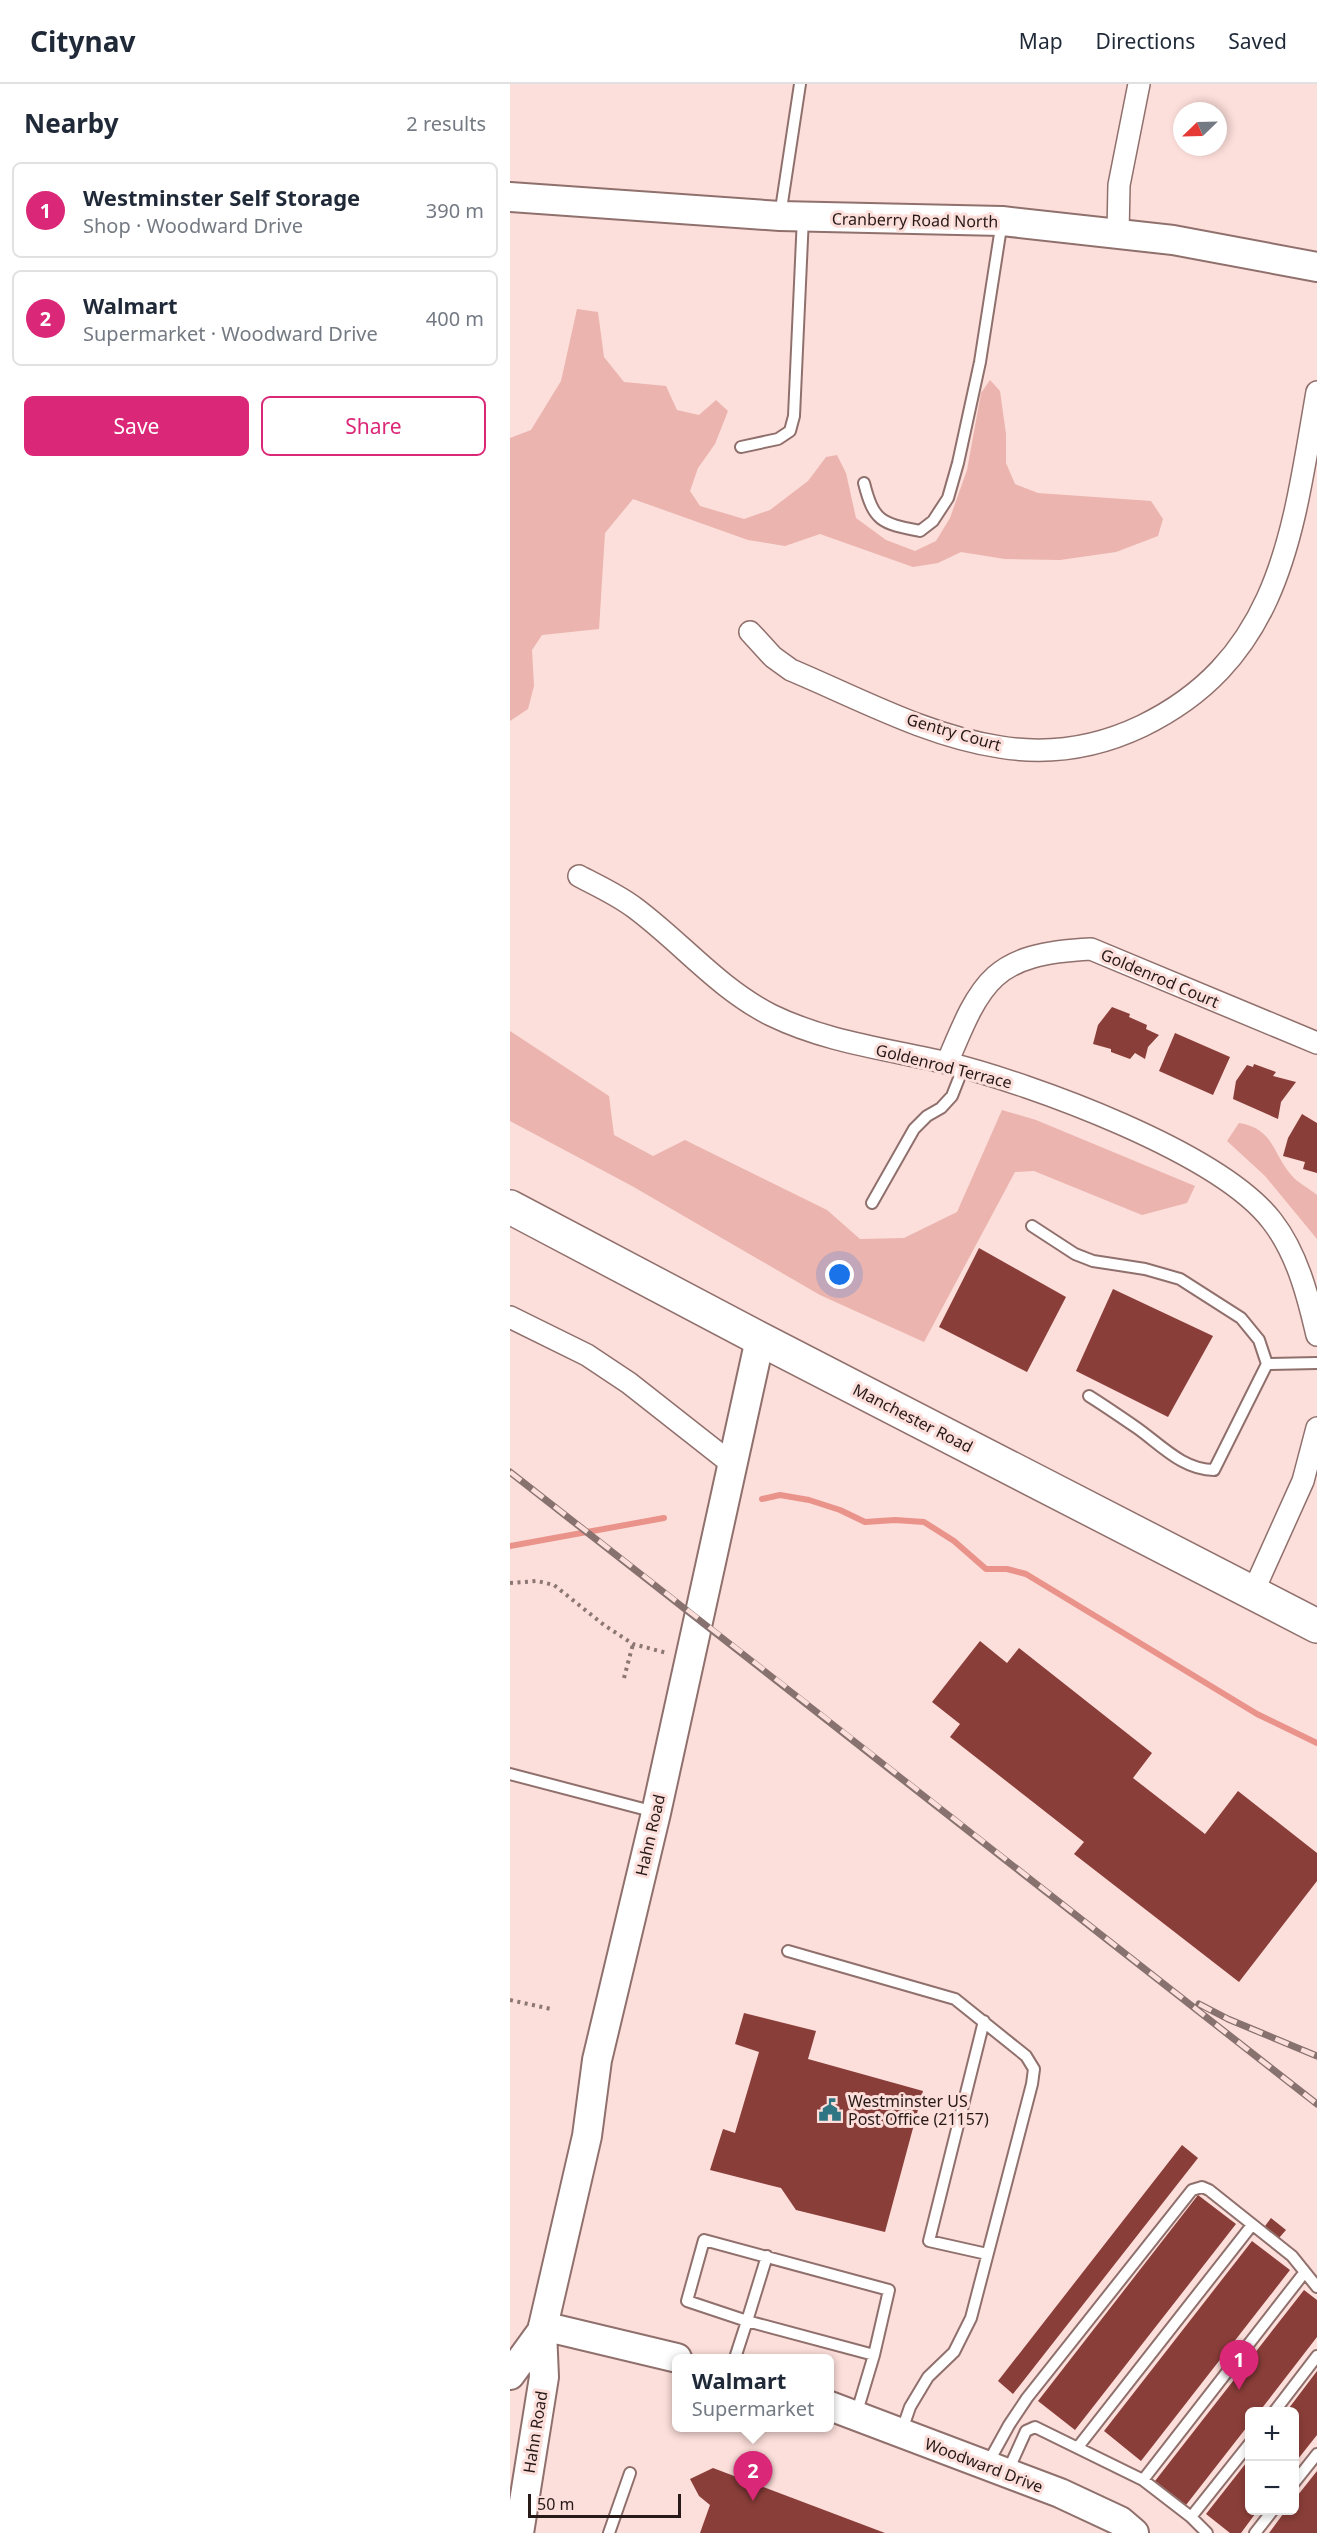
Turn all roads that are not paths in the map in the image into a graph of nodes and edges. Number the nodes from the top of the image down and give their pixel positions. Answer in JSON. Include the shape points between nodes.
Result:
{"nodes":[{"id":1,"x":800,"y":84,"type":"edge"},
{"id":2,"x":1139,"y":84,"type":"edge"},
{"id":3,"x":510,"y":197,"type":"edge"},
{"id":4,"x":792,"y":217,"type":"junction"},
{"id":5,"x":1002,"y":221,"type":"junction"},
{"id":6,"x":1118,"y":233,"type":"junction"},
{"id":7,"x":1317,"y":267,"type":"edge"},
{"id":8,"x":1317,"y":392,"type":"edge"},
{"id":9,"x":741,"y":447,"type":"dead end"},
{"id":10,"x":864,"y":483,"type":"dead end"},
{"id":11,"x":750,"y":632,"type":"dead end"},
{"id":12,"x":579,"y":876,"type":"dead end"},
{"id":13,"x":1317,"y":1043,"type":"edge"},
{"id":14,"x":955,"y":1066,"type":"junction"},
{"id":15,"x":872,"y":1203,"type":"dead end"},
{"id":16,"x":510,"y":1207,"type":"edge"},
{"id":17,"x":1032,"y":1226,"type":"dead end"},
{"id":18,"x":510,"y":1317,"type":"edge"},
{"id":19,"x":1317,"y":1335,"type":"edge"},
{"id":20,"x":760,"y":1339,"type":"junction"},
{"id":21,"x":1317,"y":1363,"type":"edge"},
{"id":22,"x":1267,"y":1364,"type":"junction"},
{"id":23,"x":1089,"y":1396,"type":"dead end"},
{"id":24,"x":1317,"y":1428,"type":"edge"},
{"id":25,"x":732,"y":1464,"type":"junction"},
{"id":26,"x":1310,"y":1483,"type":"edge"},
{"id":27,"x":1253,"y":1592,"type":"junction"},
{"id":28,"x":1317,"y":1626,"type":"edge"},
{"id":29,"x":510,"y":1774,"type":"edge"},
{"id":30,"x":656,"y":1813,"type":"junction"},
{"id":31,"x":788,"y":1951,"type":"dead end"},
{"id":32,"x":984,"y":2021,"type":"junction"},
{"id":33,"x":1252,"y":2225,"type":"junction"},
{"id":34,"x":987,"y":2254,"type":"junction"},
{"id":35,"x":767,"y":2256,"type":"junction"},
{"id":36,"x":1304,"y":2272,"type":"junction"},
{"id":37,"x":1317,"y":2287,"type":"edge"},
{"id":38,"x":747,"y":2321,"type":"junction"},
{"id":39,"x":543,"y":2329,"type":"junction"},
{"id":40,"x":736,"y":2354,"type":"edge"},
{"id":41,"x":874,"y":2355,"type":"junction"},
{"id":42,"x":1317,"y":2356,"type":"edge"},
{"id":43,"x":672,"y":2357,"type":"edge"},
{"id":44,"x":510,"y":2375,"type":"edge"},
{"id":45,"x":834,"y":2407,"type":"edge"},
{"id":46,"x":1278,"y":2407,"type":"edge"},
{"id":47,"x":856,"y":2415,"type":"junction"},
{"id":48,"x":901,"y":2433,"type":"junction"},
{"id":49,"x":1078,"y":2447,"type":"junction"},
{"id":50,"x":1245,"y":2449,"type":"edge"},
{"id":51,"x":1317,"y":2454,"type":"edge"},
{"id":52,"x":997,"y":2469,"type":"junction"},
{"id":53,"x":630,"y":2473,"type":"dead end"},
{"id":54,"x":1299,"y":2477,"type":"edge"},
{"id":55,"x":1143,"y":2480,"type":"junction"},
{"id":56,"x":1270,"y":2515,"type":"edge"},
{"id":57,"x":1191,"y":2517,"type":"junction"},
{"id":58,"x":519,"y":2533,"type":"edge"},
{"id":59,"x":609,"y":2533,"type":"edge"},
{"id":60,"x":1134,"y":2533,"type":"edge"},
{"id":61,"x":1207,"y":2533,"type":"edge"},
{"id":62,"x":1255,"y":2533,"type":"edge"}],
"edges":[{"from":1,"to":4,"type":"lane"},
{"from":2,"to":6,"type":"street","via":[[1119,185]]},
{"from":3,"to":4,"type":"main road","name":"Cranberry Road North"},
{"from":4,"to":5,"type":"main road","name":"Cranberry Road North"},
{"from":4,"to":9,"type":"lane","via":[[794,416],[790,431],[778,439]]},
{"from":5,"to":6,"type":"main road","name":"Cranberry Road North"},
{"from":5,"to":10,"type":"lane","via":[[980,362],[948,498],[933,521],[920,531],[888,525],[871,509]]},
{"from":6,"to":7,"type":"main road","name":"Cranberry Road North"},
{"from":8,"to":11,"type":"street","name":"Gentry Court","via":[[1285,554],[1269,597],[1248,635],[1224,667],[1198,692],[1128,732],[1066,749],[999,747],[969,740],[927,728],[791,670]]},
{"from":12,"to":14,"type":"street","name":"Goldenrod Terrace","via":[[634,908],[703,969],[771,1015],[837,1039]]},
{"from":13,"to":14,"type":"street","name":"Goldenrod Court","via":[[1091,949],[1062,950],[1019,960],[994,976],[969,1011]]},
{"from":14,"to":15,"type":"lane","via":[[952,1096],[914,1129]]},
{"from":14,"to":19,"type":"street","name":"Goldenrod Terrace","via":[[1019,1084],[1103,1117],[1168,1146],[1221,1176],[1255,1203],[1284,1240]]},
{"from":16,"to":20,"type":"main road","name":"Manchester Road"},
{"from":17,"to":22,"type":"lane","via":[[1093,1261],[1180,1279],[1240,1318],[1259,1340]]},
{"from":18,"to":25,"type":"street","via":[[586,1355],[629,1383]]},
{"from":20,"to":25,"type":"main road","name":"Hahn Road"},
{"from":20,"to":27,"type":"main road","name":"Manchester Road"},
{"from":21,"to":22,"type":"lane"},
{"from":22,"to":23,"type":"lane","via":[[1214,1470],[1201,1470],[1175,1458]]},
{"from":24,"to":26,"type":"street"},
{"from":25,"to":30,"type":"main road","name":"Hahn Road"},
{"from":26,"to":27,"type":"street"},
{"from":27,"to":28,"type":"main road","name":"Manchester Road"},
{"from":29,"to":30,"type":"lane"},
{"from":30,"to":39,"type":"main road","name":"Hahn Road","via":[[597,2060],[587,2136]]},
{"from":31,"to":32,"type":"lane","via":[[955,1999]]},
{"from":32,"to":34,"type":"lane","via":[[1026,2056],[1034,2069]]},
{"from":32,"to":34,"type":"lane","via":[[929,2241]]},
{"from":33,"to":36,"type":"lane","via":[[1292,2256]]},
{"from":33,"to":49,"type":"lane"},
{"from":33,"to":52,"type":"lane","via":[[1205,2188],[1192,2190],[1027,2398],[1009,2425]]},
{"from":34,"to":48,"type":"lane","via":[[971,2318],[954,2352],[928,2377],[910,2407]]},
{"from":35,"to":38,"type":"lane"},
{"from":35,"to":38,"type":"lane","via":[[704,2240],[687,2301]]},
{"from":35,"to":41,"type":"lane","via":[[889,2290]]},
{"from":36,"to":37,"type":"lane"},
{"from":36,"to":55,"type":"lane"},
{"from":38,"to":40,"type":"lane"},
{"from":38,"to":41,"type":"lane"},
{"from":39,"to":43,"type":"main road"},
{"from":39,"to":44,"type":"main road","name":"Hahn Road"},
{"from":39,"to":58,"type":"main road","name":"Hahn Road","via":[[544,2377]]},
{"from":41,"to":47,"type":"lane"},
{"from":42,"to":46,"type":"lane"},
{"from":45,"to":47,"type":"main road","name":"Woodward Drive"},
{"from":47,"to":48,"type":"main road","name":"Woodward Drive"},
{"from":48,"to":52,"type":"main road","name":"Woodward Drive"},
{"from":49,"to":52,"type":"lane","via":[[1032,2427]]},
{"from":49,"to":55,"type":"lane"},
{"from":50,"to":57,"type":"lane"},
{"from":51,"to":54,"type":"lane"},
{"from":52,"to":60,"type":"main road","name":"Woodward Drive","via":[[1120,2521]]},
{"from":53,"to":59,"type":"lane"},
{"from":55,"to":57,"type":"lane"},
{"from":56,"to":62,"type":"lane"},
{"from":57,"to":61,"type":"lane"}]}
